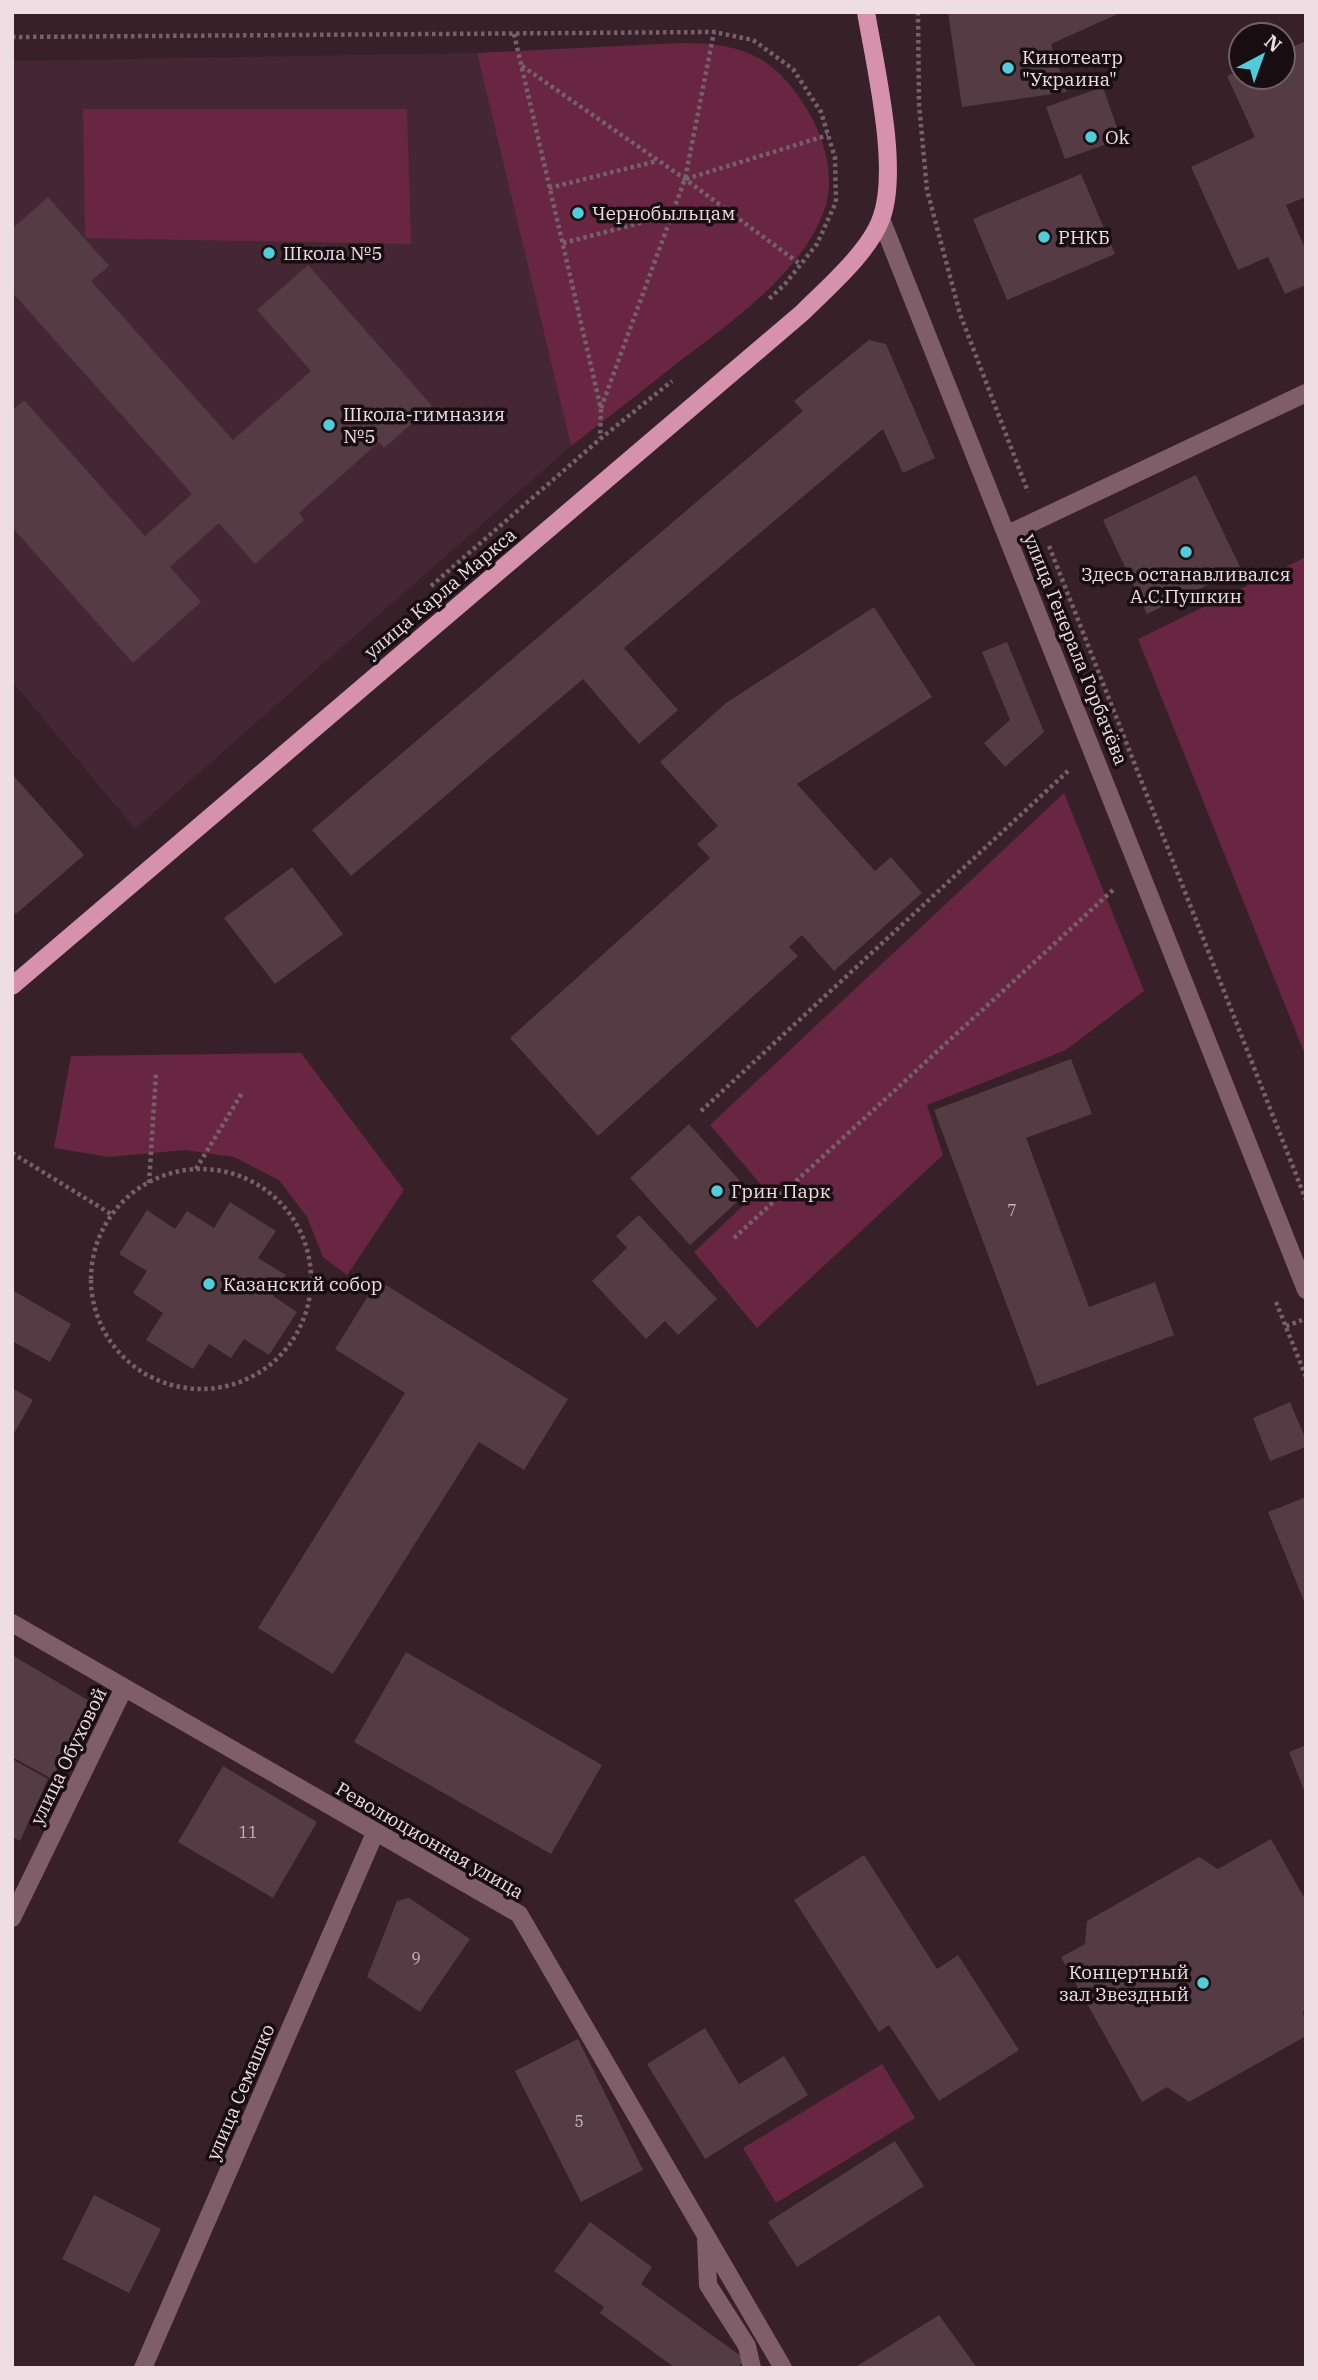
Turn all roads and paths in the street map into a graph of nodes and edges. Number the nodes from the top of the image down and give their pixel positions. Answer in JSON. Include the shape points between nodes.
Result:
{"nodes":[{"id":1,"x":866,"y":12,"type":"edge"},
{"id":2,"x":918,"y":12,"type":"edge"},
{"id":3,"x":713,"y":32,"type":"junction"},
{"id":4,"x":514,"y":34,"type":"junction"},
{"id":5,"x":12,"y":37,"type":"edge"},
{"id":6,"x":521,"y":65,"type":"junction"},
{"id":7,"x":828,"y":135,"type":"junction"},
{"id":8,"x":658,"y":161,"type":"junction"},
{"id":9,"x":685,"y":179,"type":"junction"},
{"id":10,"x":549,"y":188,"type":"junction"},
{"id":11,"x":672,"y":214,"type":"junction"},
{"id":12,"x":881,"y":219,"type":"junction"},
{"id":13,"x":563,"y":243,"type":"junction"},
{"id":14,"x":800,"y":264,"type":"junction"},
{"id":15,"x":766,"y":301,"type":"dead end"},
{"id":16,"x":675,"y":379,"type":"dead end"},
{"id":17,"x":1306,"y":393,"type":"edge"},
{"id":18,"x":601,"y":409,"type":"junction"},
{"id":19,"x":1039,"y":519,"type":"junction"},
{"id":20,"x":1008,"y":534,"type":"junction"},
{"id":21,"x":1068,"y":771,"type":"dead end"},
{"id":22,"x":1114,"y":889,"type":"dead end"},
{"id":23,"x":12,"y":986,"type":"edge"},
{"id":24,"x":156,"y":1074,"type":"dead end"},
{"id":25,"x":242,"y":1093,"type":"dead end"},
{"id":26,"x":701,"y":1111,"type":"dead end"},
{"id":27,"x":12,"y":1153,"type":"edge"},
{"id":28,"x":196,"y":1169,"type":"junction"},
{"id":29,"x":149,"y":1183,"type":"junction"},
{"id":30,"x":1306,"y":1200,"type":"edge"},
{"id":31,"x":111,"y":1214,"type":"junction"},
{"id":32,"x":734,"y":1238,"type":"dead end"},
{"id":33,"x":1306,"y":1290,"type":"edge"},
{"id":34,"x":1306,"y":1318,"type":"edge"},
{"id":35,"x":1286,"y":1326,"type":"dead end"},
{"id":36,"x":12,"y":1623,"type":"edge"},
{"id":37,"x":124,"y":1688,"type":"junction"},
{"id":38,"x":375,"y":1833,"type":"junction"},
{"id":39,"x":12,"y":1918,"type":"edge"},
{"id":40,"x":706,"y":2235,"type":"junction"},
{"id":41,"x":143,"y":2368,"type":"edge"},
{"id":42,"x":751,"y":2368,"type":"edge"},
{"id":43,"x":783,"y":2368,"type":"edge"}],
"edges":[{"from":1,"to":12,"type":"main road","via":[[886,136],[888,180]]},
{"from":2,"to":19,"type":"path","via":[[919,104],[927,190],[960,314]]},
{"from":3,"to":4,"type":"path"},
{"from":3,"to":7,"type":"path","via":[[752,40],[793,69],[821,112]]},
{"from":3,"to":9,"type":"path"},
{"from":4,"to":5,"type":"path"},
{"from":4,"to":6,"type":"path"},
{"from":6,"to":8,"type":"path"},
{"from":6,"to":10,"type":"path"},
{"from":7,"to":9,"type":"path"},
{"from":7,"to":14,"type":"path","via":[[835,158],[836,202],[817,244]]},
{"from":8,"to":9,"type":"path"},
{"from":8,"to":10,"type":"path"},
{"from":9,"to":11,"type":"path"},
{"from":9,"to":14,"type":"path"},
{"from":10,"to":13,"type":"path"},
{"from":11,"to":13,"type":"path"},
{"from":11,"to":18,"type":"path"},
{"from":12,"to":20,"type":"street","name":"улица Генерала Горбачёва"},
{"from":12,"to":23,"type":"main road","name":"улица Карла Маркса","via":[[859,254],[802,313]]},
{"from":13,"to":18,"type":"path"},
{"from":14,"to":15,"type":"path"},
{"from":16,"to":18,"type":"path","via":[[600,439]]},
{"from":17,"to":19,"type":"street"},
{"from":19,"to":20,"type":"street"},
{"from":19,"to":30,"type":"path"},
{"from":20,"to":33,"type":"street","name":"улица Генерала Горбачёва"},
{"from":21,"to":26,"type":"path"},
{"from":22,"to":32,"type":"path"},
{"from":24,"to":29,"type":"path"},
{"from":25,"to":28,"type":"path"},
{"from":27,"to":31,"type":"path"},
{"from":28,"to":29,"type":"path","via":[[170,1173]]},
{"from":28,"to":31,"type":"path","via":[[242,1176],[273,1195],[297,1222],[310,1257],[311,1293],[300,1328],[279,1357],[250,1378],[215,1388],[178,1387],[144,1373],[117,1349],[98,1318],[91,1283],[95,1247]]},
{"from":29,"to":31,"type":"path","via":[[137,1188]]},
{"from":34,"to":35,"type":"path"},
{"from":36,"to":37,"type":"street","name":"Революционная улица"},
{"from":37,"to":38,"type":"street","name":"Революционная улица"},
{"from":37,"to":39,"type":"street","name":"улица Обуховой"},
{"from":38,"to":40,"type":"street","name":"Революционная улица","via":[[519,1914]]},
{"from":38,"to":41,"type":"street","name":"улица Семашко"},
{"from":40,"to":42,"type":"street","via":[[708,2285],[747,2346]]},
{"from":40,"to":43,"type":"street","name":"Революционная улица"}]}
